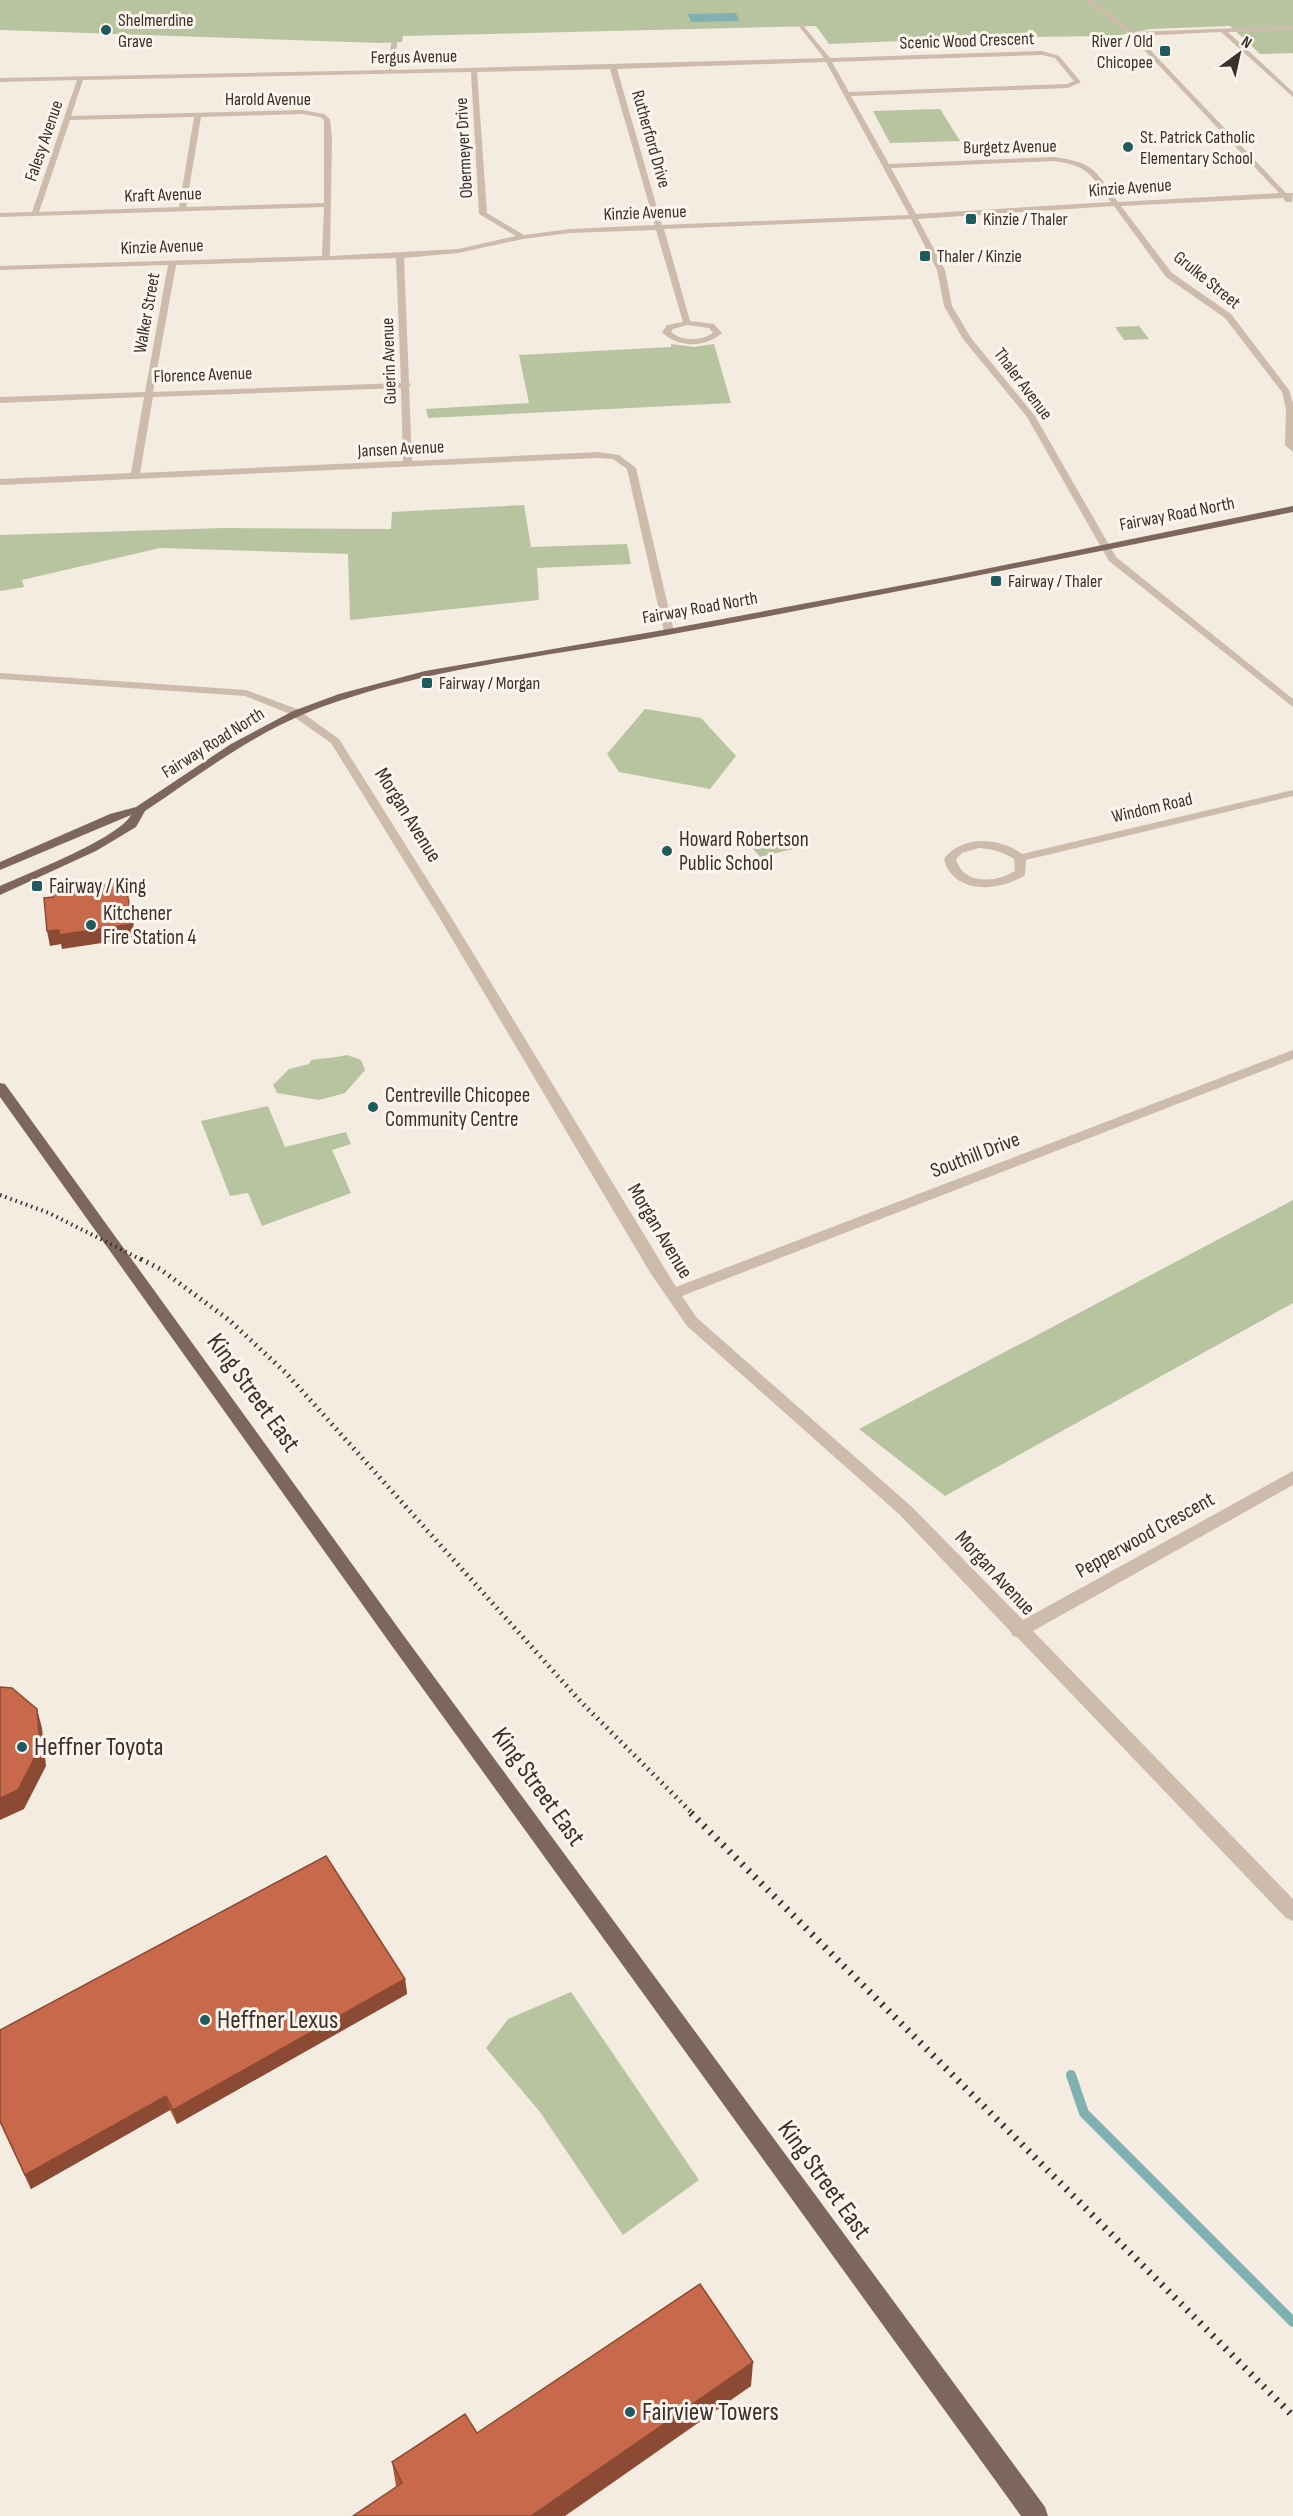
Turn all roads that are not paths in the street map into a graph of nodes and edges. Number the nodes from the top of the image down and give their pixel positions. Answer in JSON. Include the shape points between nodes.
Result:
{"nodes":[{"id":1,"x":1088,"y":0,"type":"edge"},
{"id":2,"x":801,"y":25,"type":"dead end"},
{"id":3,"x":1293,"y":28,"type":"edge"},
{"id":4,"x":1223,"y":31,"type":"junction"},
{"id":5,"x":1132,"y":34,"type":"junction"},
{"id":6,"x":394,"y":43,"type":"dead end"},
{"id":7,"x":829,"y":61,"type":"junction"},
{"id":8,"x":613,"y":67,"type":"junction"},
{"id":9,"x":474,"y":71,"type":"junction"},
{"id":10,"x":392,"y":72,"type":"junction"},
{"id":11,"x":81,"y":78,"type":"junction"},
{"id":12,"x":0,"y":80,"type":"edge"},
{"id":13,"x":848,"y":94,"type":"junction"},
{"id":14,"x":1293,"y":95,"type":"edge"},
{"id":15,"x":198,"y":115,"type":"junction"},
{"id":16,"x":68,"y":118,"type":"junction"},
{"id":17,"x":887,"y":166,"type":"junction"},
{"id":18,"x":1289,"y":195,"type":"edge"},
{"id":19,"x":1114,"y":204,"type":"junction"},
{"id":20,"x":1293,"y":204,"type":"edge"},
{"id":21,"x":327,"y":205,"type":"junction"},
{"id":22,"x":182,"y":210,"type":"junction"},
{"id":23,"x":35,"y":213,"type":"junction"},
{"id":24,"x":0,"y":215,"type":"edge"},
{"id":25,"x":913,"y":217,"type":"junction"},
{"id":26,"x":659,"y":228,"type":"junction"},
{"id":27,"x":523,"y":237,"type":"junction"},
{"id":28,"x":400,"y":256,"type":"junction"},
{"id":29,"x":326,"y":258,"type":"junction"},
{"id":30,"x":173,"y":261,"type":"junction"},
{"id":31,"x":0,"y":268,"type":"edge"},
{"id":32,"x":687,"y":323,"type":"junction"},
{"id":33,"x":407,"y":385,"type":"junction"},
{"id":34,"x":150,"y":394,"type":"junction"},
{"id":35,"x":0,"y":400,"type":"edge"},
{"id":36,"x":1293,"y":449,"type":"edge"},
{"id":37,"x":408,"y":465,"type":"junction"},
{"id":38,"x":135,"y":477,"type":"junction"},
{"id":39,"x":0,"y":482,"type":"edge"},
{"id":40,"x":1293,"y":509,"type":"edge"},
{"id":41,"x":1104,"y":547,"type":"junction"},
{"id":42,"x":669,"y":632,"type":"junction"},
{"id":43,"x":0,"y":676,"type":"edge"},
{"id":44,"x":1293,"y":704,"type":"edge"},
{"id":45,"x":297,"y":713,"type":"junction"},
{"id":46,"x":1293,"y":793,"type":"edge"},
{"id":47,"x":140,"y":810,"type":"junction"},
{"id":48,"x":1020,"y":858,"type":"junction"},
{"id":49,"x":0,"y":866,"type":"edge"},
{"id":50,"x":0,"y":891,"type":"edge"},
{"id":51,"x":1293,"y":1054,"type":"edge"},
{"id":52,"x":0,"y":1087,"type":"edge"},
{"id":53,"x":672,"y":1294,"type":"junction"},
{"id":54,"x":1293,"y":1477,"type":"edge"},
{"id":55,"x":1019,"y":1631,"type":"junction"},
{"id":56,"x":1293,"y":1912,"type":"edge"},
{"id":57,"x":1036,"y":2516,"type":"edge"}],
"edges":[{"from":1,"to":5,"type":"street"},
{"from":2,"to":7,"type":"street","name":"Thaler Avenue"},
{"from":3,"to":4,"type":"street"},
{"from":4,"to":5,"type":"street"},
{"from":4,"to":14,"type":"street"},
{"from":5,"to":18,"type":"street"},
{"from":6,"to":10,"type":"street"},
{"from":7,"to":8,"type":"street","name":"Fergus Avenue"},
{"from":7,"to":13,"type":"street","name":"Thaler Avenue"},
{"from":7,"to":13,"type":"street","name":"Scenic Wood Crescent","via":[[1042,53],[1058,57],[1078,82],[1068,86]]},
{"from":8,"to":9,"type":"street","name":"Fergus Avenue"},
{"from":8,"to":26,"type":"street","name":"Rutherford Drive"},
{"from":9,"to":10,"type":"street","name":"Fergus Avenue"},
{"from":9,"to":27,"type":"street","name":"Obermeyer Drive","via":[[483,214]]},
{"from":10,"to":11,"type":"street","name":"Fergus Avenue"},
{"from":11,"to":12,"type":"street","name":"Fergus Avenue"},
{"from":11,"to":16,"type":"street","name":"Falesy Avenue"},
{"from":13,"to":17,"type":"street","name":"Thaler Avenue"},
{"from":15,"to":16,"type":"street","name":"Harold Avenue"},
{"from":15,"to":21,"type":"street","name":"Harold Avenue","via":[[322,115],[327,119]]},
{"from":15,"to":22,"type":"street"},
{"from":16,"to":23,"type":"street","name":"Falesy Avenue"},
{"from":17,"to":19,"type":"street","name":"Burgetz Avenue","via":[[1065,160],[1089,168]]},
{"from":17,"to":25,"type":"street","name":"Thaler Avenue"},
{"from":18,"to":19,"type":"street","name":"Kinzie Avenue"},
{"from":18,"to":20,"type":"street"},
{"from":19,"to":25,"type":"street","name":"Kinzie Avenue"},
{"from":19,"to":36,"type":"street","name":"Grulke Street","via":[[1168,275],[1228,316],[1287,392]]},
{"from":21,"to":22,"type":"street","name":"Kraft Avenue"},
{"from":21,"to":29,"type":"street","name":"Harold Avenue"},
{"from":22,"to":23,"type":"street","name":"Kraft Avenue"},
{"from":23,"to":24,"type":"street","name":"Kraft Avenue"},
{"from":25,"to":26,"type":"street","name":"Kinzie Avenue"},
{"from":25,"to":41,"type":"street","name":"Thaler Avenue","via":[[941,270],[948,306],[968,339],[1030,416]]},
{"from":26,"to":27,"type":"street","name":"Kinzie Avenue"},
{"from":26,"to":32,"type":"street","name":"Rutherford Drive"},
{"from":27,"to":28,"type":"street","name":"Kinzie Avenue","via":[[459,251]]},
{"from":28,"to":29,"type":"street","name":"Kinzie Avenue"},
{"from":28,"to":33,"type":"street","name":"Guerin Avenue"},
{"from":29,"to":30,"type":"street","name":"Kinzie Avenue"},
{"from":30,"to":31,"type":"street","name":"Kinzie Avenue"},
{"from":30,"to":34,"type":"street","name":"Walker Street"},
{"from":32,"to":32,"type":"street","via":[[711,326],[718,333],[695,341],[678,340],[666,332],[670,327]]},
{"from":33,"to":34,"type":"street","name":"Florence Avenue"},
{"from":33,"to":37,"type":"street","name":"Guerin Avenue"},
{"from":34,"to":35,"type":"street","name":"Florence Avenue"},
{"from":34,"to":38,"type":"street","name":"Walker Street"},
{"from":37,"to":38,"type":"street","name":"Jansen Avenue"},
{"from":37,"to":42,"type":"street","name":"Jansen Avenue","via":[[598,455],[624,462],[632,474]]},
{"from":38,"to":39,"type":"street","name":"Jansen Avenue"},
{"from":40,"to":41,"type":"main road","name":"Fairway Road North"},
{"from":41,"to":42,"type":"main road","name":"Fairway Road North"},
{"from":41,"to":44,"type":"street","name":"Thaler Avenue","via":[[1116,565]]},
{"from":42,"to":45,"type":"main road","name":"Fairway Road North","via":[[425,674]]},
{"from":43,"to":45,"type":"street","name":"Morgan Avenue","via":[[246,693]]},
{"from":45,"to":47,"type":"main road","name":"Fairway Road North","via":[[235,746]]},
{"from":45,"to":53,"type":"street","name":"Morgan Avenue","via":[[335,741]]},
{"from":46,"to":48,"type":"street","name":"Windom Road"},
{"from":47,"to":49,"type":"main road","name":"Fairway Road North","via":[[114,816]]},
{"from":47,"to":50,"type":"main road","name":"Fairway Road North","via":[[132,824],[92,848]]},
{"from":48,"to":48,"type":"street","via":[[1003,848],[979,844],[958,850],[950,859],[952,870],[959,876],[997,883],[1021,872]]},
{"from":51,"to":53,"type":"street","name":"Southill Drive"},
{"from":52,"to":57,"type":"main road","name":"King Street East"},
{"from":53,"to":55,"type":"street","name":"Morgan Avenue","via":[[692,1322],[906,1510]]},
{"from":54,"to":55,"type":"street","name":"Pepperwood Crescent"},
{"from":55,"to":56,"type":"street","name":"Morgan Avenue"}]}
